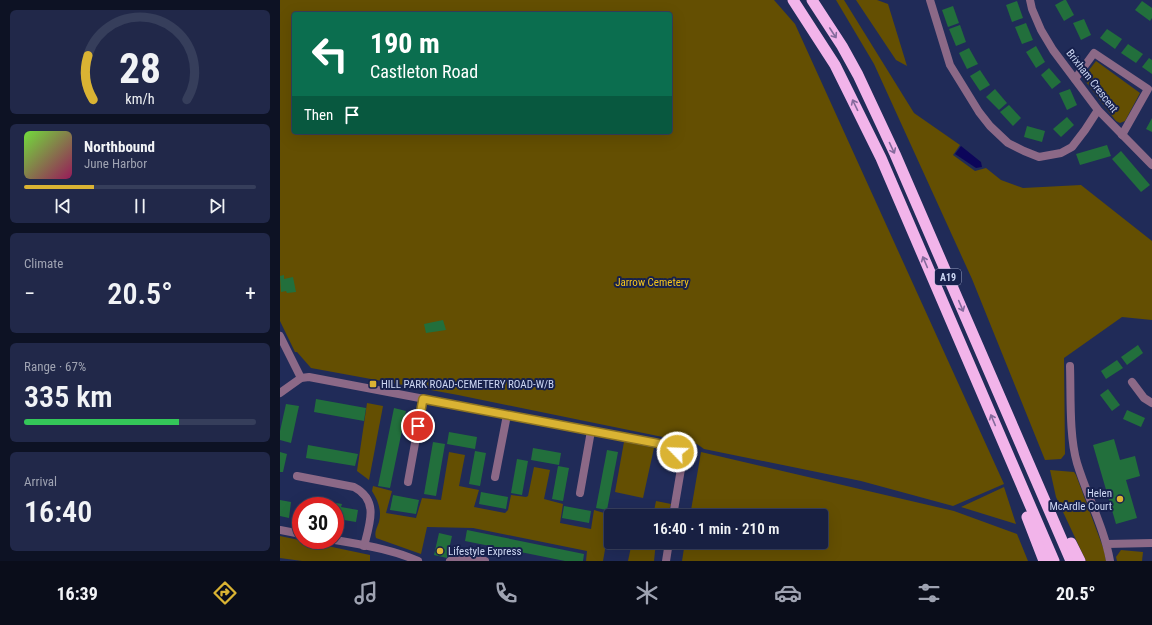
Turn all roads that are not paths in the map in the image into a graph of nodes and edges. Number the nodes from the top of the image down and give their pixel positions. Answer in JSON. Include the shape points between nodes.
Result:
{"nodes":[{"id":1,"x":793,"y":0,"type":"edge"},
{"id":2,"x":812,"y":0,"type":"edge"},
{"id":3,"x":930,"y":0,"type":"edge"},
{"id":4,"x":1030,"y":0,"type":"edge"},
{"id":5,"x":1075,"y":79,"type":"junction"},
{"id":6,"x":1098,"y":110,"type":"junction"},
{"id":7,"x":1122,"y":135,"type":"junction"},
{"id":8,"x":1152,"y":165,"type":"edge"},
{"id":9,"x":280,"y":336,"type":"edge"},
{"id":10,"x":1070,"y":366,"type":"dead end"},
{"id":11,"x":301,"y":378,"type":"junction"},
{"id":12,"x":1132,"y":382,"type":"dead end"},
{"id":13,"x":280,"y":394,"type":"edge"},
{"id":14,"x":423,"y":399,"type":"junction"},
{"id":15,"x":1152,"y":403,"type":"edge"},
{"id":16,"x":507,"y":415,"type":"junction"},
{"id":17,"x":591,"y":431,"type":"junction"},
{"id":18,"x":1016,"y":433,"type":"junction"},
{"id":19,"x":1002,"y":440,"type":"junction"},
{"id":20,"x":297,"y":476,"type":"dead end"},
{"id":21,"x":495,"y":477,"type":"dead end"},
{"id":22,"x":408,"y":482,"type":"dead end"},
{"id":23,"x":580,"y":492,"type":"dead end"},
{"id":24,"x":674,"y":509,"type":"edge"},
{"id":25,"x":280,"y":530,"type":"edge"},
{"id":26,"x":292,"y":532,"type":"edge"},
{"id":27,"x":344,"y":542,"type":"edge"},
{"id":28,"x":1152,"y":543,"type":"edge"},
{"id":29,"x":1107,"y":544,"type":"junction"},
{"id":30,"x":364,"y":546,"type":"junction"},
{"id":31,"x":668,"y":549,"type":"edge"},
{"id":32,"x":418,"y":561,"type":"edge"},
{"id":33,"x":450,"y":561,"type":"edge"},
{"id":34,"x":485,"y":561,"type":"edge"},
{"id":35,"x":666,"y":561,"type":"edge"},
{"id":36,"x":1044,"y":561,"type":"edge"},
{"id":37,"x":1054,"y":561,"type":"edge"},
{"id":38,"x":1071,"y":561,"type":"edge"},
{"id":39,"x":1080,"y":561,"type":"edge"},
{"id":40,"x":1110,"y":561,"type":"edge"}],
"edges":[{"from":19,"to":1,"type":"highway","number":"A19","one_way":true,"via":[[878,152],[835,65]]},
{"from":2,"to":18,"type":"highway","number":"A19","one_way":true,"via":[[842,46],[872,104]]},
{"from":3,"to":6,"type":"street","via":[[950,65],[979,112],[1008,143],[1039,157],[1061,152],[1072,147]]},
{"from":4,"to":5,"type":"street","name":"Brixham Crescent","via":[[1041,30]]},
{"from":5,"to":6,"type":"street","name":"Brixham Crescent"},
{"from":5,"to":7,"type":"street","via":[[1094,53],[1148,89]]},
{"from":6,"to":7,"type":"street","name":"Brixham Crescent"},
{"from":7,"to":8,"type":"street","name":"Brixham Crescent"},
{"from":9,"to":11,"type":"street"},
{"from":10,"to":29,"type":"street","via":[[1073,447]]},
{"from":11,"to":13,"type":"street"},
{"from":11,"to":14,"type":"street"},
{"from":12,"to":15,"type":"street","via":[[1144,398]]},
{"from":14,"to":16,"type":"street"},
{"from":14,"to":22,"type":"street"},
{"from":16,"to":17,"type":"street"},
{"from":16,"to":21,"type":"street"},
{"from":17,"to":23,"type":"street"},
{"from":17,"to":24,"type":"street","via":[[672,447],[682,463]]},
{"from":18,"to":38,"type":"highway","number":"A19"},
{"from":18,"to":39,"type":"highway"},
{"from":19,"to":36,"type":"highway"},
{"from":19,"to":37,"type":"highway","number":"A19"},
{"from":20,"to":30,"type":"street","via":[[354,487],[363,494],[370,505],[371,514]]},
{"from":25,"to":26,"type":"street"},
{"from":27,"to":30,"type":"street"},
{"from":28,"to":29,"type":"street"},
{"from":29,"to":40,"type":"street"},
{"from":30,"to":32,"type":"street","via":[[391,551]]},
{"from":31,"to":35,"type":"street"},
{"from":33,"to":34,"type":"street","via":[[457,557]]}]}
